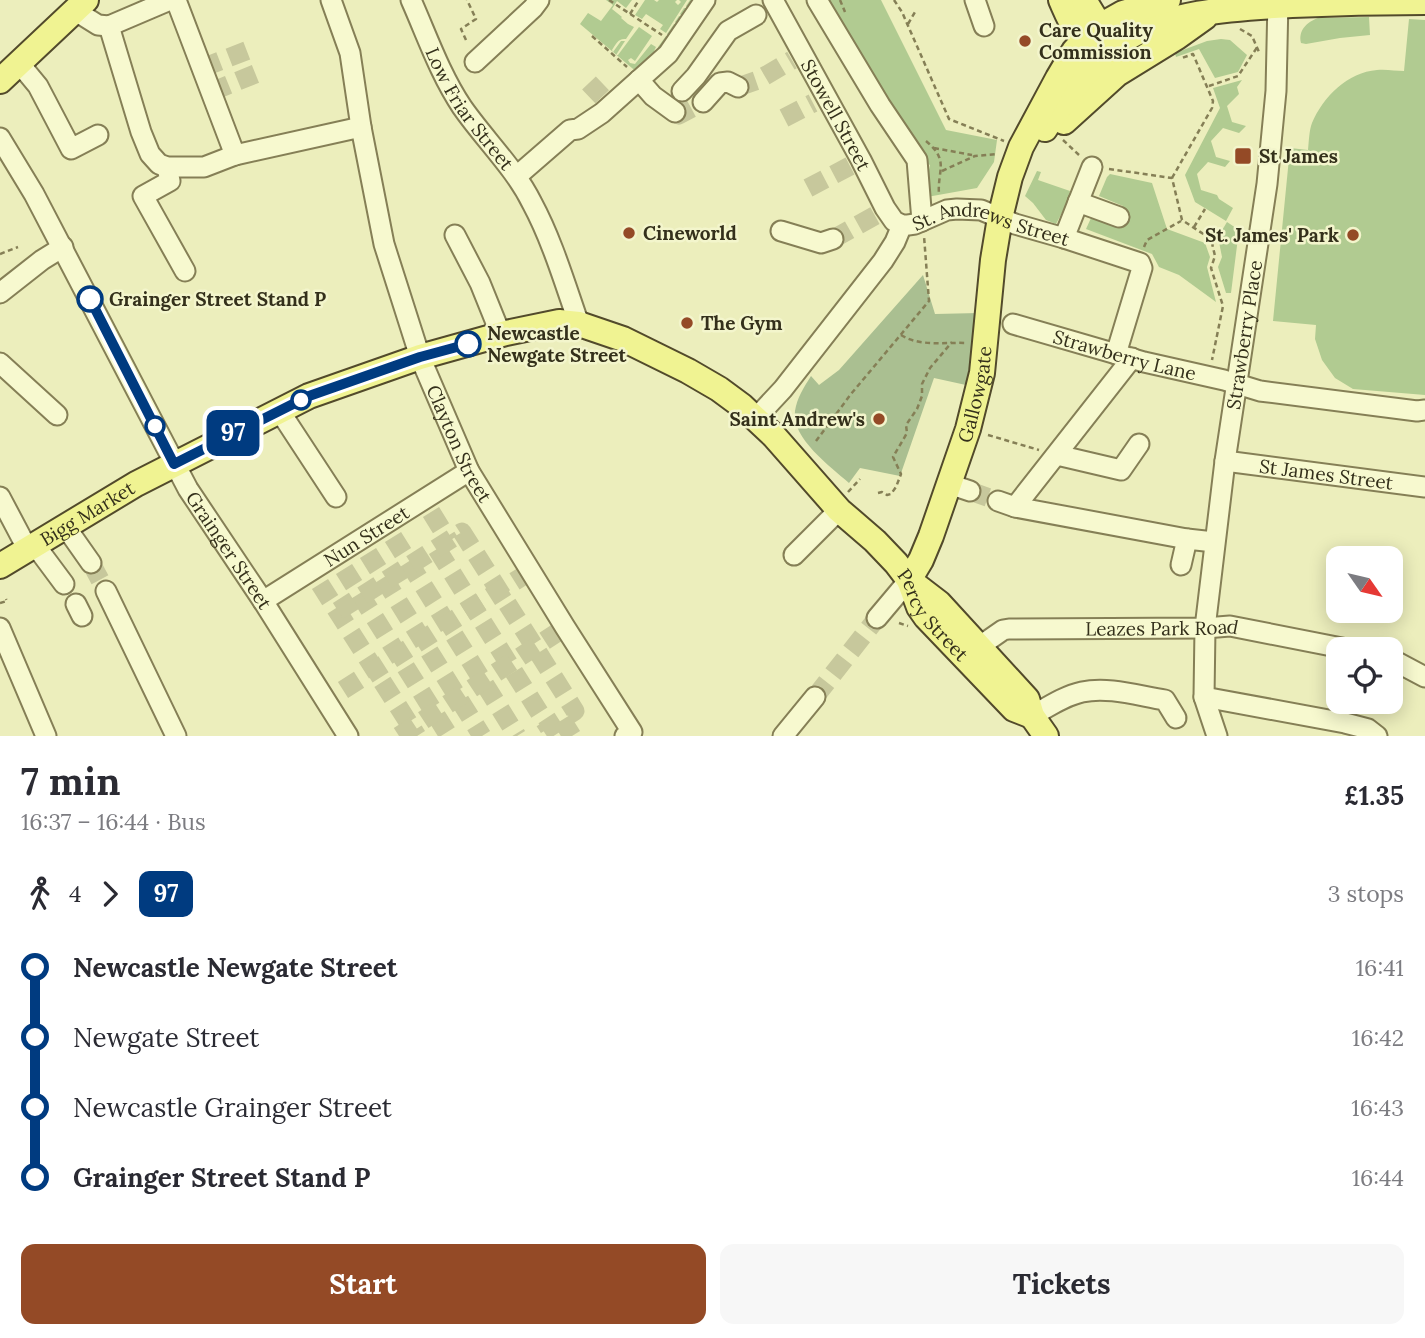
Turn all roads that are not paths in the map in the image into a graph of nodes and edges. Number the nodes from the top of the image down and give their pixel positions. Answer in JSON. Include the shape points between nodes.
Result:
{"nodes":[{"id":1,"x":170,"y":0,"type":"edge"},
{"id":2,"x":176,"y":0,"type":"edge"},
{"id":3,"x":331,"y":0,"type":"edge"},
{"id":4,"x":411,"y":0,"type":"edge"},
{"id":5,"x":539,"y":0,"type":"edge"},
{"id":6,"x":705,"y":0,"type":"edge"},
{"id":7,"x":817,"y":0,"type":"edge"},
{"id":8,"x":975,"y":0,"type":"edge"},
{"id":9,"x":1061,"y":0,"type":"edge"},
{"id":10,"x":1084,"y":0,"type":"edge"},
{"id":11,"x":1106,"y":0,"type":"edge"},
{"id":12,"x":1168,"y":0,"type":"edge"},
{"id":13,"x":1417,"y":2,"type":"edge"},
{"id":14,"x":1278,"y":3,"type":"edge"},
{"id":15,"x":80,"y":5,"type":"edge"},
{"id":16,"x":768,"y":7,"type":"edge"},
{"id":17,"x":1139,"y":7,"type":"junction"},
{"id":18,"x":1211,"y":12,"type":"junction"},
{"id":19,"x":110,"y":26,"type":"junction"},
{"id":20,"x":984,"y":26,"type":"dead end"},
{"id":21,"x":1102,"y":43,"type":"junction"},
{"id":22,"x":475,"y":62,"type":"dead end"},
{"id":23,"x":19,"y":63,"type":"junction"},
{"id":24,"x":640,"y":79,"type":"junction"},
{"id":25,"x":0,"y":81,"type":"edge"},
{"id":26,"x":738,"y":87,"type":"tunnel mouth"},
{"id":27,"x":682,"y":91,"type":"tunnel mouth"},
{"id":28,"x":703,"y":103,"type":"tunnel mouth"},
{"id":29,"x":675,"y":112,"type":"dead end"},
{"id":30,"x":361,"y":127,"type":"junction"},
{"id":31,"x":98,"y":135,"type":"dead end"},
{"id":32,"x":0,"y":138,"type":"edge"},
{"id":33,"x":235,"y":155,"type":"junction"},
{"id":34,"x":1020,"y":156,"type":"junction"},
{"id":35,"x":167,"y":167,"type":"junction"},
{"id":36,"x":1092,"y":167,"type":"road end"},
{"id":37,"x":507,"y":172,"type":"junction"},
{"id":38,"x":1078,"y":202,"type":"junction"},
{"id":39,"x":1002,"y":209,"type":"junction"},
{"id":40,"x":1119,"y":216,"type":"dead end"},
{"id":41,"x":912,"y":223,"type":"junction"},
{"id":42,"x":781,"y":231,"type":"dead end"},
{"id":43,"x":456,"y":235,"type":"dead end"},
{"id":44,"x":1064,"y":238,"type":"junction"},
{"id":45,"x":833,"y":239,"type":"tunnel mouth"},
{"id":46,"x":63,"y":247,"type":"junction"},
{"id":47,"x":185,"y":271,"type":"dead end"},
{"id":48,"x":0,"y":293,"type":"edge"},
{"id":49,"x":579,"y":324,"type":"junction"},
{"id":50,"x":1013,"y":324,"type":"dead end"},
{"id":51,"x":501,"y":335,"type":"junction"},
{"id":52,"x":1124,"y":356,"type":"junction"},
{"id":53,"x":420,"y":357,"type":"junction"},
{"id":54,"x":0,"y":363,"type":"edge"},
{"id":55,"x":1237,"y":384,"type":"junction"},
{"id":56,"x":279,"y":410,"type":"junction"},
{"id":57,"x":1425,"y":410,"type":"edge"},
{"id":58,"x":57,"y":415,"type":"dead end"},
{"id":59,"x":756,"y":418,"type":"junction"},
{"id":60,"x":1139,"y":444,"type":"dead end"},
{"id":61,"x":1049,"y":452,"type":"junction"},
{"id":62,"x":1225,"y":461,"type":"junction"},
{"id":63,"x":174,"y":464,"type":"junction"},
{"id":64,"x":469,"y":471,"type":"junction"},
{"id":65,"x":1425,"y":487,"type":"edge"},
{"id":66,"x":0,"y":497,"type":"edge"},
{"id":67,"x":336,"y":497,"type":"dead end"},
{"id":68,"x":839,"y":510,"type":"junction"},
{"id":69,"x":65,"y":526,"type":"junction"},
{"id":70,"x":1188,"y":539,"type":"junction"},
{"id":71,"x":1214,"y":542,"type":"junction"},
{"id":72,"x":31,"y":548,"type":"junction"},
{"id":73,"x":794,"y":555,"type":"dead end"},
{"id":74,"x":91,"y":563,"type":"tunnel mouth"},
{"id":75,"x":0,"y":565,"type":"edge"},
{"id":76,"x":1181,"y":565,"type":"dead end"},
{"id":77,"x":909,"y":580,"type":"junction"},
{"id":78,"x":64,"y":584,"type":"dead end"},
{"id":79,"x":106,"y":591,"type":"tunnel mouth"},
{"id":80,"x":263,"y":601,"type":"junction"},
{"id":81,"x":877,"y":618,"type":"tunnel mouth"},
{"id":82,"x":0,"y":628,"type":"edge"},
{"id":83,"x":1205,"y":628,"type":"junction"},
{"id":84,"x":1326,"y":645,"type":"edge"},
{"id":85,"x":980,"y":646,"type":"junction"},
{"id":86,"x":1403,"y":665,"type":"edge"},
{"id":87,"x":1425,"y":677,"type":"edge"},
{"id":88,"x":815,"y":696,"type":"tunnel mouth"},
{"id":89,"x":1204,"y":697,"type":"junction"},
{"id":90,"x":335,"y":703,"type":"junction"},
{"id":91,"x":1176,"y":718,"type":"dead end"},
{"id":92,"x":1039,"y":726,"type":"edge"},
{"id":93,"x":628,"y":734,"type":"edge"},
{"id":94,"x":46,"y":736,"type":"edge"},
{"id":95,"x":176,"y":736,"type":"edge"},
{"id":96,"x":340,"y":736,"type":"edge"},
{"id":97,"x":348,"y":736,"type":"edge"},
{"id":98,"x":783,"y":736,"type":"edge"},
{"id":99,"x":1217,"y":736,"type":"edge"},
{"id":100,"x":1377,"y":736,"type":"edge"}],
"edges":[{"from":1,"to":19,"type":"street"},
{"from":2,"to":33,"type":"street"},
{"from":3,"to":30,"type":"street","name":"Clayton Street","via":[[350,52]]},
{"from":4,"to":37,"type":"street","name":"Low Friar Street","via":[[447,82]]},
{"from":5,"to":22,"type":"street"},
{"from":6,"to":24,"type":"street","via":[[668,54]]},
{"from":7,"to":41,"type":"street","via":[[917,160]]},
{"from":8,"to":20,"type":"street"},
{"from":9,"to":21,"type":"main road","via":[[1071,21]]},
{"from":10,"to":21,"type":"main road"},
{"from":11,"to":17,"type":"main road"},
{"from":12,"to":17,"type":"main road","name":"Gallowgate"},
{"from":13,"to":14,"type":"main road","name":"Gallowgate"},
{"from":14,"to":18,"type":"main road","name":"Gallowgate"},
{"from":14,"to":55,"type":"street","name":"Strawberry Place","via":[[1271,149]]},
{"from":15,"to":19,"type":"street","via":[[98,25]]},
{"from":15,"to":23,"type":"main road"},
{"from":16,"to":27,"type":"street","via":[[728,31]]},
{"from":16,"to":41,"type":"street","name":"Stowell Street","via":[[880,212],[894,221]]},
{"from":17,"to":21,"type":"main road","name":"Gallowgate","via":[[1114,17]]},
{"from":18,"to":21,"type":"main road","name":"Gallowgate"},
{"from":18,"to":34,"type":"main road","via":[[1116,74],[1052,134]]},
{"from":19,"to":35,"type":"street","via":[[141,132],[150,154]]},
{"from":21,"to":34,"type":"main road","name":"Gallowgate","via":[[1065,102]]},
{"from":23,"to":25,"type":"main road"},
{"from":23,"to":31,"type":"street","via":[[38,86],[71,149]]},
{"from":24,"to":29,"type":"street"},
{"from":24,"to":37,"type":"street","via":[[602,113]]},
{"from":26,"to":28,"type":"street","via":[[720,83]]},
{"from":30,"to":33,"type":"street"},
{"from":30,"to":53,"type":"street","name":"Clayton Street","via":[[384,244]]},
{"from":32,"to":46,"type":"street","name":"Grainger Street"},
{"from":33,"to":35,"type":"street","via":[[204,167]]},
{"from":34,"to":39,"type":"main road","name":"Gallowgate"},
{"from":35,"to":47,"type":"street","via":[[170,181],[143,196]]},
{"from":36,"to":38,"type":"street"},
{"from":37,"to":49,"type":"street","name":"Low Friar Street","via":[[537,214]]},
{"from":38,"to":40,"type":"street"},
{"from":38,"to":44,"type":"street"},
{"from":39,"to":41,"type":"street","name":"St. Andrews Street","via":[[957,209]]},
{"from":39,"to":44,"type":"street","name":"St. Andrews Street","via":[[1015,224]]},
{"from":39,"to":77,"type":"main road","name":"Gallowgate","via":[[982,373],[959,488]]},
{"from":41,"to":59,"type":"street","name":"St. Andrews Street"},
{"from":42,"to":45,"type":"street","via":[[821,243]]},
{"from":43,"to":51,"type":"street"},
{"from":44,"to":52,"type":"street","name":"St. Andrews Street","via":[[1140,263]]},
{"from":46,"to":48,"type":"street"},
{"from":46,"to":63,"type":"street","name":"Grainger Street"},
{"from":49,"to":51,"type":"main road","name":"Bigg Market","via":[[559,322]]},
{"from":49,"to":59,"type":"main road","via":[[623,339],[688,371]]},
{"from":50,"to":52,"type":"street","name":"Strawberry Lane"},
{"from":51,"to":53,"type":"main road","name":"Bigg Market"},
{"from":52,"to":55,"type":"street","name":"Strawberry Lane"},
{"from":52,"to":61,"type":"street"},
{"from":53,"to":56,"type":"main road","name":"Bigg Market"},
{"from":53,"to":64,"type":"street","name":"Clayton Street"},
{"from":54,"to":58,"type":"street"},
{"from":55,"to":57,"type":"street","name":"Strawberry Lane","via":[[1260,391]]},
{"from":55,"to":62,"type":"street","name":"Strawberry Place"},
{"from":56,"to":63,"type":"main road","name":"Bigg Market"},
{"from":56,"to":67,"type":"street"},
{"from":59,"to":68,"type":"main road"},
{"from":60,"to":61,"type":"street","via":[[1121,470]]},
{"from":61,"to":70,"type":"street","via":[[1007,504]]},
{"from":62,"to":65,"type":"street","name":"St James Street"},
{"from":62,"to":71,"type":"street","name":"Strawberry Place"},
{"from":63,"to":69,"type":"main road","name":"Bigg Market"},
{"from":63,"to":80,"type":"street","name":"Grainger Street"},
{"from":64,"to":80,"type":"street","name":"Nun Street","via":[[427,506],[340,562]]},
{"from":64,"to":93,"type":"street","name":"Clayton Street","via":[[527,574]]},
{"from":66,"to":72,"type":"street"},
{"from":68,"to":73,"type":"street"},
{"from":68,"to":77,"type":"main road","via":[[882,548]]},
{"from":69,"to":72,"type":"main road","name":"Bigg Market"},
{"from":69,"to":74,"type":"street"},
{"from":70,"to":71,"type":"street"},
{"from":70,"to":76,"type":"street"},
{"from":71,"to":83,"type":"street","name":"Strawberry Place"},
{"from":72,"to":75,"type":"main road","name":"Bigg Market"},
{"from":72,"to":78,"type":"street"},
{"from":77,"to":81,"type":"street"},
{"from":77,"to":85,"type":"main road","name":"Percy Street","via":[[939,603]]},
{"from":77,"to":92,"type":"main road","name":"Percy Street","via":[[926,617],[1014,709]]},
{"from":79,"to":95,"type":"street"},
{"from":80,"to":90,"type":"street","name":"Grainger Street"},
{"from":82,"to":94,"type":"street"},
{"from":83,"to":84,"type":"street","name":"Leazes Park Road","via":[[1230,626]]},
{"from":83,"to":85,"type":"street","name":"Leazes Park Road","via":[[1009,629]]},
{"from":83,"to":89,"type":"street","name":"Strawberry Place"},
{"from":85,"to":92,"type":"main road","name":"Percy Street","via":[[1027,699]]},
{"from":86,"to":87,"type":"street"},
{"from":88,"to":98,"type":"street"},
{"from":89,"to":99,"type":"street","name":"Strawberry Place"},
{"from":89,"to":100,"type":"street","via":[[1345,723]]},
{"from":90,"to":96,"type":"street"},
{"from":90,"to":97,"type":"street","name":"Grainger Street"},
{"from":91,"to":92,"type":"street","via":[[1165,700],[1113,691],[1084,692],[1059,700]]}]}
